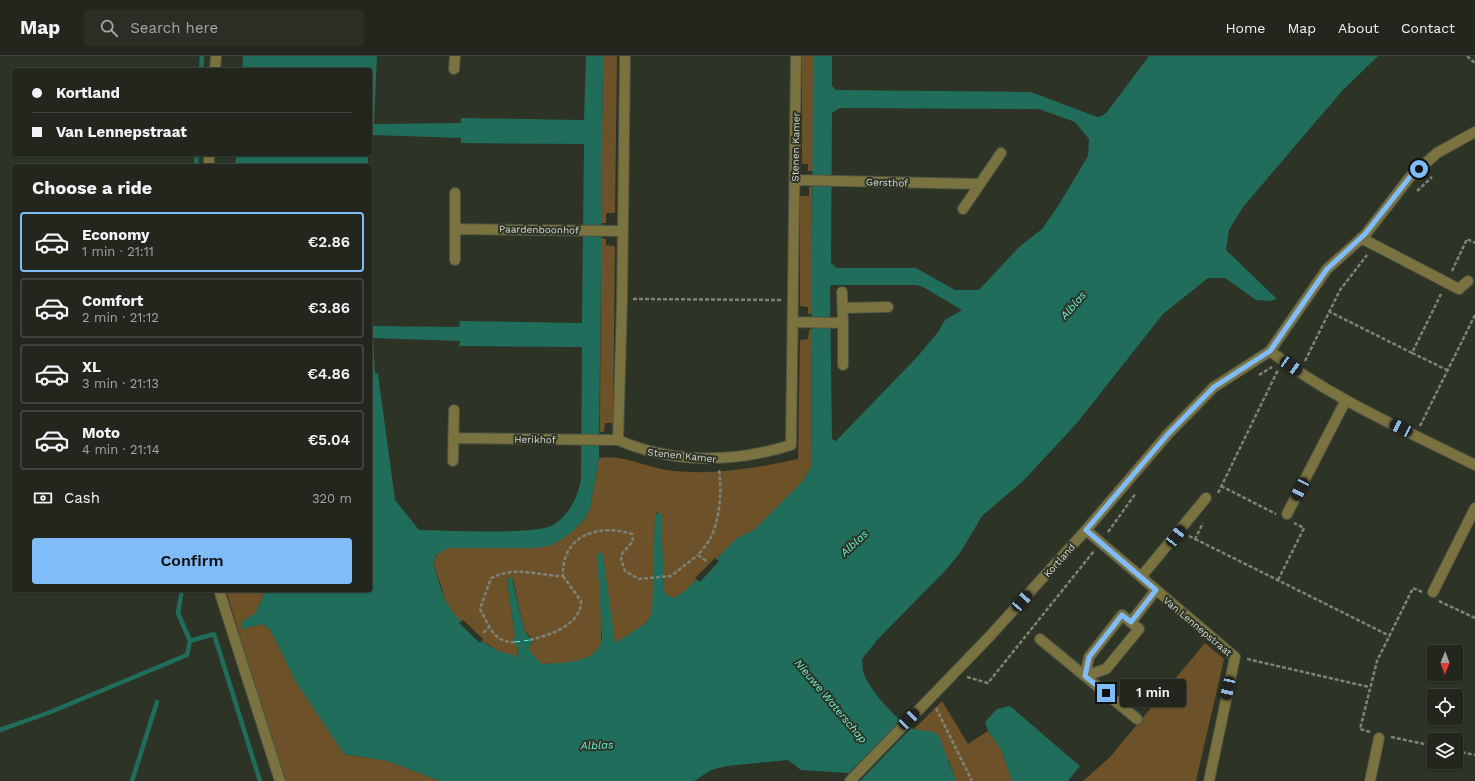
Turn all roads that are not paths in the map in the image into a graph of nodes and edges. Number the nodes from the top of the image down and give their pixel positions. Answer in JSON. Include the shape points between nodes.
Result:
{"nodes":[{"id":1,"x":216,"y":56,"type":"edge"},
{"id":2,"x":455,"y":56,"type":"edge"},
{"id":3,"x":625,"y":56,"type":"edge"},
{"id":4,"x":796,"y":56,"type":"edge"},
{"id":5,"x":215,"y":68,"type":"edge"},
{"id":6,"x":454,"y":69,"type":"dead end"},
{"id":7,"x":1475,"y":132,"type":"edge"},
{"id":8,"x":1001,"y":153,"type":"dead end"},
{"id":9,"x":795,"y":180,"type":"junction"},
{"id":10,"x":980,"y":184,"type":"junction"},
{"id":11,"x":455,"y":193,"type":"dead end"},
{"id":12,"x":963,"y":209,"type":"dead end"},
{"id":13,"x":455,"y":229,"type":"junction"},
{"id":14,"x":623,"y":231,"type":"junction"},
{"id":15,"x":1361,"y":238,"type":"junction"},
{"id":16,"x":455,"y":260,"type":"dead end"},
{"id":17,"x":1468,"y":282,"type":"dead end"},
{"id":18,"x":842,"y":292,"type":"dead end"},
{"id":19,"x":888,"y":307,"type":"dead end"},
{"id":20,"x":843,"y":308,"type":"junction"},
{"id":21,"x":797,"y":322,"type":"junction"},
{"id":22,"x":839,"y":323,"type":"junction"},
{"id":23,"x":1270,"y":351,"type":"junction"},
{"id":24,"x":843,"y":364,"type":"dead end"},
{"id":25,"x":1346,"y":400,"type":"junction"},
{"id":26,"x":454,"y":410,"type":"dead end"},
{"id":27,"x":453,"y":438,"type":"junction"},
{"id":28,"x":618,"y":440,"type":"junction"},
{"id":29,"x":452,"y":461,"type":"dead end"},
{"id":30,"x":1475,"y":465,"type":"edge"},
{"id":31,"x":1206,"y":498,"type":"dead end"},
{"id":32,"x":1475,"y":508,"type":"edge"},
{"id":33,"x":1286,"y":516,"type":"road end"},
{"id":34,"x":1086,"y":530,"type":"junction"},
{"id":35,"x":1141,"y":577,"type":"junction"},
{"id":36,"x":1156,"y":590,"type":"junction"},
{"id":37,"x":220,"y":592,"type":"edge"},
{"id":38,"x":1432,"y":594,"type":"road end"},
{"id":39,"x":1131,"y":622,"type":"junction"},
{"id":40,"x":1040,"y":639,"type":"dead end"},
{"id":41,"x":1085,"y":676,"type":"junction"},
{"id":42,"x":1137,"y":719,"type":"dead end"},
{"id":43,"x":1379,"y":736,"type":"road end"},
{"id":44,"x":280,"y":781,"type":"edge"},
{"id":45,"x":850,"y":781,"type":"edge"},
{"id":46,"x":1209,"y":781,"type":"edge"},
{"id":47,"x":1370,"y":781,"type":"edge"}],
"edges":[{"from":1,"to":5,"type":"street"},
{"from":2,"to":6,"type":"street"},
{"from":3,"to":14,"type":"street"},
{"from":4,"to":9,"type":"street","name":"Stenen Kamer"},
{"from":7,"to":15,"type":"street","name":"Kortland","via":[[1437,153],[1410,177]]},
{"from":8,"to":10,"type":"street"},
{"from":9,"to":10,"type":"street","name":"Gersthof"},
{"from":9,"to":21,"type":"street","name":"Stenen Kamer","via":[[793,300]]},
{"from":10,"to":12,"type":"street"},
{"from":11,"to":13,"type":"street"},
{"from":13,"to":14,"type":"street","name":"Paardenboonhof"},
{"from":13,"to":16,"type":"street"},
{"from":14,"to":28,"type":"street"},
{"from":15,"to":17,"type":"street","via":[[1459,289]]},
{"from":15,"to":23,"type":"street","name":"Kortland","via":[[1327,269]]},
{"from":18,"to":20,"type":"street"},
{"from":19,"to":20,"type":"street"},
{"from":20,"to":22,"type":"street"},
{"from":21,"to":22,"type":"street"},
{"from":21,"to":28,"type":"street","name":"Stenen Kamer","via":[[791,445],[755,455],[717,459],[665,455],[641,450]]},
{"from":22,"to":24,"type":"street"},
{"from":23,"to":25,"type":"street"},
{"from":23,"to":34,"type":"street","name":"Kortland","via":[[1214,387],[1168,434]]},
{"from":25,"to":30,"type":"street"},
{"from":25,"to":33,"type":"street"},
{"from":26,"to":27,"type":"street"},
{"from":27,"to":28,"type":"street","name":"Herikhof"},
{"from":27,"to":29,"type":"street"},
{"from":31,"to":35,"type":"street"},
{"from":32,"to":38,"type":"street"},
{"from":34,"to":35,"type":"street","name":"Van Lennepstraat"},
{"from":34,"to":45,"type":"street","name":"Kortland","via":[[955,674]]},
{"from":35,"to":36,"type":"street","name":"Van Lennepstraat"},
{"from":36,"to":39,"type":"street","name":"Van Lennepstraat"},
{"from":36,"to":46,"type":"street","name":"Van Lennepstraat","via":[[1235,656]]},
{"from":37,"to":44,"type":"street"},
{"from":39,"to":41,"type":"street","via":[[1122,615],[1089,657]]},
{"from":39,"to":41,"type":"street","via":[[1139,629],[1106,669]]},
{"from":40,"to":41,"type":"street"},
{"from":41,"to":42,"type":"street"},
{"from":43,"to":47,"type":"street"}]}
